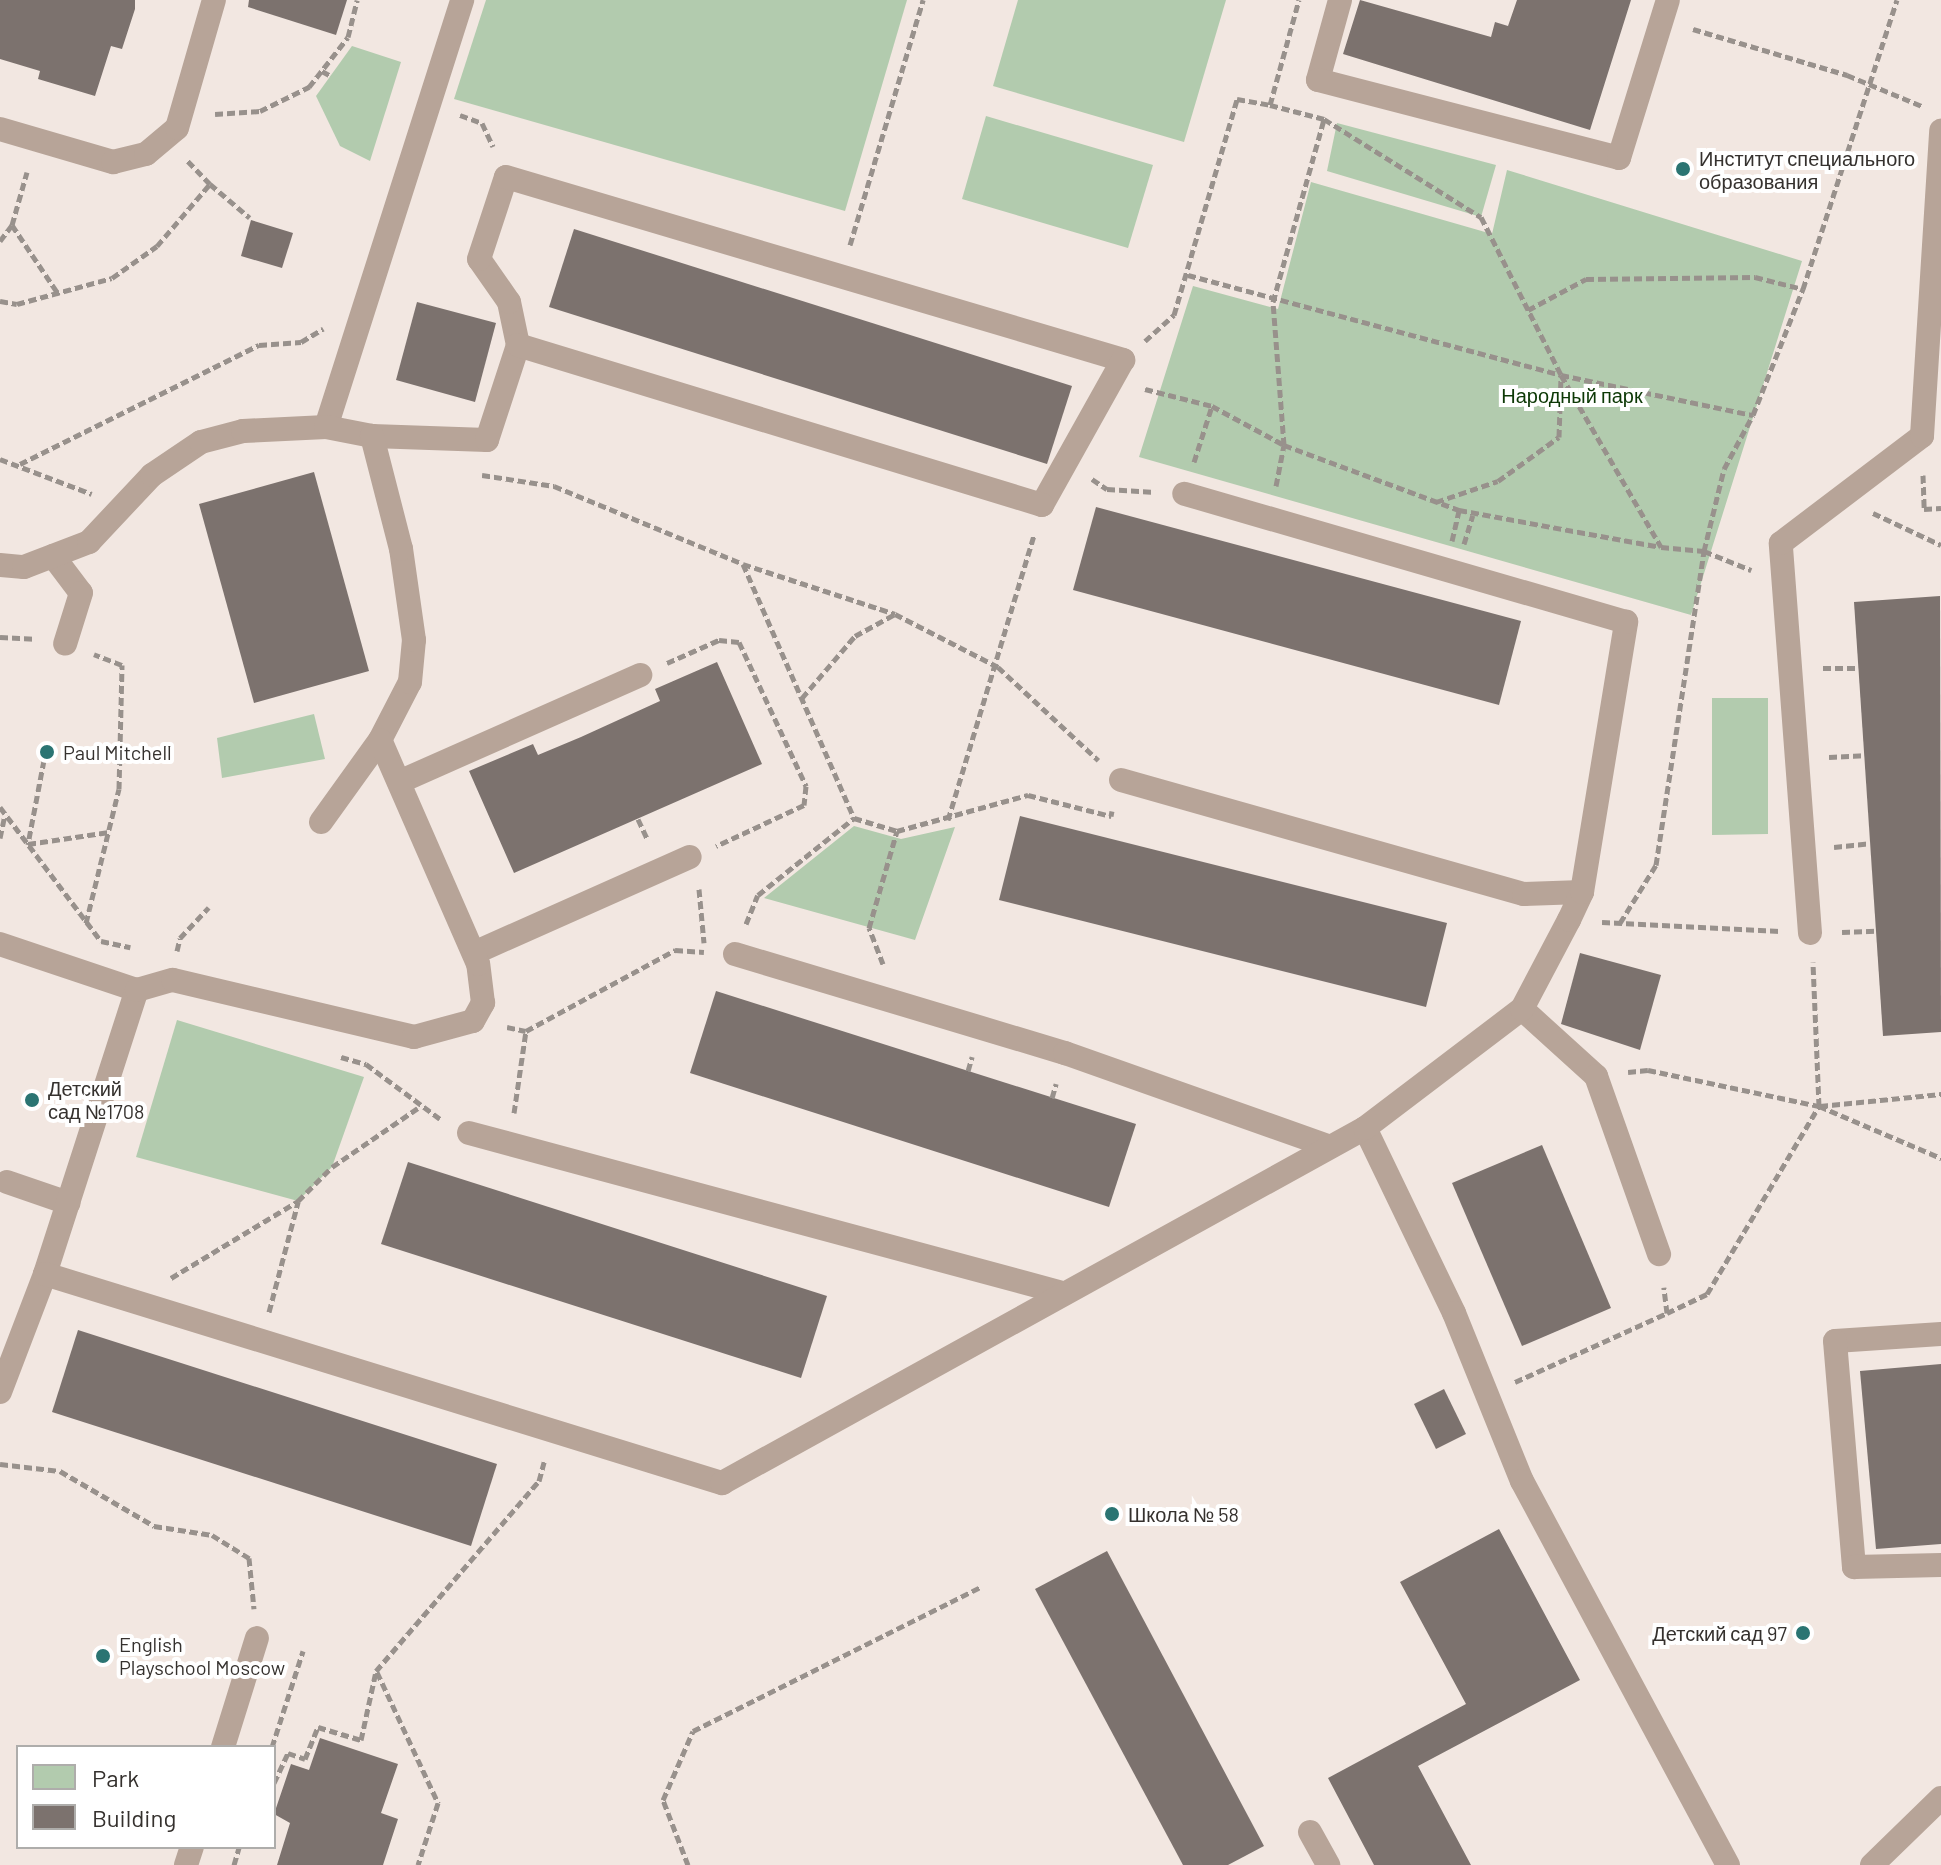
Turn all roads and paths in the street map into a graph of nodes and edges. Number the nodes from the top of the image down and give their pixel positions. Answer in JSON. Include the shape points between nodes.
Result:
{"nodes":[{"id":1,"x":214,"y":0,"type":"edge"},
{"id":2,"x":357,"y":0,"type":"edge"},
{"id":3,"x":462,"y":0,"type":"edge"},
{"id":4,"x":923,"y":0,"type":"edge"},
{"id":5,"x":1299,"y":0,"type":"edge"},
{"id":6,"x":1340,"y":0,"type":"edge"},
{"id":7,"x":1897,"y":0,"type":"edge"},
{"id":8,"x":1665,"y":10,"type":"edge"},
{"id":9,"x":322,"y":71,"type":"junction"},
{"id":10,"x":331,"y":76,"type":"dead end"},
{"id":11,"x":1869,"y":84,"type":"junction"},
{"id":12,"x":185,"y":100,"type":"junction"},
{"id":13,"x":1270,"y":105,"type":"junction"},
{"id":14,"x":1927,"y":109,"type":"dead end"},
{"id":15,"x":1324,"y":119,"type":"junction"},
{"id":16,"x":9,"y":131,"type":"edge"},
{"id":17,"x":1941,"y":131,"type":"edge"},
{"id":18,"x":165,"y":138,"type":"junction"},
{"id":19,"x":210,"y":184,"type":"junction"},
{"id":20,"x":250,"y":218,"type":"dead end"},
{"id":21,"x":12,"y":225,"type":"junction"},
{"id":22,"x":0,"y":241,"type":"edge"},
{"id":23,"x":1188,"y":275,"type":"junction"},
{"id":24,"x":841,"y":276,"type":"junction"},
{"id":25,"x":1803,"y":289,"type":"junction"},
{"id":26,"x":59,"y":295,"type":"junction"},
{"id":27,"x":0,"y":301,"type":"edge"},
{"id":28,"x":1273,"y":302,"type":"junction"},
{"id":29,"x":1528,"y":310,"type":"junction"},
{"id":30,"x":332,"y":323,"type":"dead end"},
{"id":31,"x":518,"y":345,"type":"junction"},
{"id":32,"x":1123,"y":360,"type":"junction"},
{"id":33,"x":1561,"y":375,"type":"junction"},
{"id":34,"x":1159,"y":392,"type":"dead end"},
{"id":35,"x":1212,"y":406,"type":"junction"},
{"id":36,"x":1753,"y":415,"type":"junction"},
{"id":37,"x":326,"y":427,"type":"junction"},
{"id":38,"x":372,"y":436,"type":"junction"},
{"id":39,"x":1284,"y":445,"type":"junction"},
{"id":40,"x":0,"y":459,"type":"edge"},
{"id":41,"x":20,"y":464,"type":"junction"},
{"id":42,"x":466,"y":473,"type":"dead end"},
{"id":43,"x":1107,"y":489,"type":"dead end"},
{"id":44,"x":1184,"y":494,"type":"junction"},
{"id":45,"x":1275,"y":496,"type":"dead end"},
{"id":46,"x":1841,"y":498,"type":"junction"},
{"id":47,"x":1435,"y":502,"type":"junction"},
{"id":48,"x":1042,"y":505,"type":"junction"},
{"id":49,"x":123,"y":507,"type":"junction"},
{"id":50,"x":1941,"y":545,"type":"edge"},
{"id":51,"x":1661,"y":547,"type":"junction"},
{"id":52,"x":1704,"y":551,"type":"junction"},
{"id":53,"x":53,"y":556,"type":"junction"},
{"id":54,"x":743,"y":564,"type":"junction"},
{"id":55,"x":0,"y":565,"type":"edge"},
{"id":56,"x":1785,"y":585,"type":"junction"},
{"id":57,"x":895,"y":614,"type":"junction"},
{"id":58,"x":65,"y":644,"type":"joint"},
{"id":59,"x":998,"y":667,"type":"junction"},
{"id":60,"x":640,"y":675,"type":"joint"},
{"id":61,"x":802,"y":698,"type":"junction"},
{"id":62,"x":380,"y":740,"type":"junction"},
{"id":63,"x":44,"y":760,"type":"dead end"},
{"id":64,"x":1121,"y":780,"type":"junction"},
{"id":65,"x":399,"y":782,"type":"junction"},
{"id":66,"x":0,"y":807,"type":"edge"},
{"id":67,"x":5,"y":814,"type":"junction"},
{"id":68,"x":854,"y":818,"type":"junction"},
{"id":69,"x":948,"y":821,"type":"junction"},
{"id":70,"x":321,"y":822,"type":"dead end"},
{"id":71,"x":897,"y":831,"type":"junction"},
{"id":72,"x":109,"y":832,"type":"junction"},
{"id":73,"x":0,"y":838,"type":"edge"},
{"id":74,"x":28,"y":844,"type":"junction"},
{"id":75,"x":694,"y":867,"type":"junction"},
{"id":76,"x":1582,"y":892,"type":"junction"},
{"id":77,"x":209,"y":907,"type":"dead end"},
{"id":78,"x":1569,"y":920,"type":"junction"},
{"id":79,"x":86,"y":923,"type":"junction"},
{"id":80,"x":1620,"y":923,"type":"junction"},
{"id":81,"x":1810,"y":933,"type":"junction"},
{"id":82,"x":0,"y":944,"type":"edge"},
{"id":83,"x":130,"y":947,"type":"dead end"},
{"id":84,"x":705,"y":952,"type":"junction"},
{"id":85,"x":474,"y":953,"type":"junction"},
{"id":86,"x":735,"y":954,"type":"junction"},
{"id":87,"x":173,"y":980,"type":"junction"},
{"id":88,"x":137,"y":990,"type":"junction"},
{"id":89,"x":897,"y":1002,"type":"junction"},
{"id":90,"x":1522,"y":1009,"type":"junction"},
{"id":91,"x":337,"y":1056,"type":"dead end"},
{"id":92,"x":1648,"y":1070,"type":"dead end"},
{"id":93,"x":1054,"y":1089,"type":"dead end"},
{"id":94,"x":1941,"y":1094,"type":"edge"},
{"id":95,"x":1052,"y":1098,"type":"dead end"},
{"id":96,"x":1819,"y":1106,"type":"junction"},
{"id":97,"x":1365,"y":1128,"type":"junction"},
{"id":98,"x":469,"y":1133,"type":"dead end"},
{"id":99,"x":510,"y":1143,"type":"junction"},
{"id":100,"x":1330,"y":1147,"type":"junction"},
{"id":101,"x":1941,"y":1158,"type":"edge"},
{"id":102,"x":7,"y":1182,"type":"dead end"},
{"id":103,"x":298,"y":1201,"type":"junction"},
{"id":104,"x":68,"y":1203,"type":"junction"},
{"id":105,"x":1659,"y":1254,"type":"joint"},
{"id":106,"x":45,"y":1274,"type":"junction"},
{"id":107,"x":1059,"y":1292,"type":"junction"},
{"id":108,"x":130,"y":1303,"type":"junction"},
{"id":109,"x":1667,"y":1313,"type":"junction"},
{"id":110,"x":1941,"y":1334,"type":"edge"},
{"id":111,"x":260,"y":1344,"type":"junction"},
{"id":112,"x":0,"y":1392,"type":"edge"},
{"id":113,"x":1486,"y":1395,"type":"junction"},
{"id":114,"x":552,"y":1434,"type":"junction"},
{"id":115,"x":0,"y":1464,"type":"edge"},
{"id":116,"x":1941,"y":1565,"type":"edge"},
{"id":117,"x":982,"y":1586,"type":"dead end"},
{"id":118,"x":257,"y":1638,"type":"joint"},
{"id":119,"x":303,"y":1651,"type":"dead end"},
{"id":120,"x":376,"y":1671,"type":"junction"},
{"id":121,"x":224,"y":1745,"type":"edge"},
{"id":122,"x":273,"y":1745,"type":"edge"},
{"id":123,"x":276,"y":1779,"type":"edge"},
{"id":124,"x":1941,"y":1798,"type":"edge"},
{"id":125,"x":1310,"y":1832,"type":"dead end"},
{"id":126,"x":418,"y":1865,"type":"edge"},
{"id":127,"x":688,"y":1865,"type":"edge"},
{"id":128,"x":1328,"y":1865,"type":"edge"},
{"id":129,"x":1728,"y":1865,"type":"edge"},
{"id":130,"x":1872,"y":1865,"type":"edge"}],
"edges":[{"from":1,"to":12,"type":"lane"},
{"from":2,"to":9,"type":"path","via":[[348,37]]},
{"from":3,"to":37,"type":"lane"},
{"from":4,"to":24,"type":"path"},
{"from":5,"to":13,"type":"path"},
{"from":6,"to":8,"type":"lane","via":[[1318,80],[1619,158]]},
{"from":7,"to":11,"type":"path"},
{"from":8,"to":11,"type":"path"},
{"from":9,"to":10,"type":"path"},
{"from":9,"to":12,"type":"path","via":[[309,87],[260,111],[214,114]]},
{"from":11,"to":14,"type":"path"},
{"from":11,"to":25,"type":"path"},
{"from":12,"to":18,"type":"lane","via":[[177,128]]},
{"from":13,"to":15,"type":"path"},
{"from":13,"to":23,"type":"path","via":[[1237,99]]},
{"from":15,"to":28,"type":"path"},
{"from":15,"to":29,"type":"path","via":[[1481,217]]},
{"from":16,"to":18,"type":"lane","via":[[113,162],[146,154]]},
{"from":16,"to":21,"type":"path","via":[[9,157],[23,163],[29,177]]},
{"from":17,"to":46,"type":"lane","via":[[1922,436]]},
{"from":18,"to":19,"type":"path"},
{"from":19,"to":20,"type":"path"},
{"from":19,"to":26,"type":"path","via":[[157,246],[112,278]]},
{"from":21,"to":22,"type":"path"},
{"from":21,"to":26,"type":"path"},
{"from":23,"to":28,"type":"path"},
{"from":23,"to":32,"type":"path","via":[[1174,315]]},
{"from":24,"to":31,"type":"lane","via":[[506,177],[479,259],[509,302]]},
{"from":24,"to":32,"type":"lane"},
{"from":25,"to":29,"type":"path","via":[[1755,277],[1586,279]]},
{"from":25,"to":36,"type":"path"},
{"from":26,"to":27,"type":"path","via":[[17,304]]},
{"from":28,"to":33,"type":"path"},
{"from":28,"to":39,"type":"path"},
{"from":29,"to":33,"type":"path"},
{"from":30,"to":41,"type":"path","via":[[301,342],[259,345]]},
{"from":31,"to":38,"type":"lane","via":[[487,440]]},
{"from":31,"to":48,"type":"lane"},
{"from":32,"to":48,"type":"lane"},
{"from":33,"to":36,"type":"path"},
{"from":33,"to":47,"type":"path","via":[[1559,437],[1498,481]]},
{"from":33,"to":51,"type":"path"},
{"from":34,"to":35,"type":"path"},
{"from":35,"to":39,"type":"path"},
{"from":35,"to":44,"type":"path"},
{"from":36,"to":52,"type":"path","via":[[1724,469]]},
{"from":37,"to":38,"type":"lane"},
{"from":37,"to":49,"type":"lane","via":[[263,426],[201,442],[152,475]]},
{"from":38,"to":62,"type":"lane","via":[[401,549],[414,640],[410,682]]},
{"from":39,"to":45,"type":"path"},
{"from":39,"to":47,"type":"path"},
{"from":40,"to":41,"type":"path"},
{"from":41,"to":49,"type":"path"},
{"from":42,"to":54,"type":"path","via":[[554,486]]},
{"from":43,"to":44,"type":"path"},
{"from":44,"to":76,"type":"lane","via":[[1626,622]]},
{"from":46,"to":50,"type":"path"},
{"from":46,"to":56,"type":"lane","via":[[1781,543]]},
{"from":47,"to":51,"type":"path","via":[[1473,515]]},
{"from":48,"to":59,"type":"path"},
{"from":49,"to":53,"type":"lane","via":[[89,542]]},
{"from":51,"to":52,"type":"path"},
{"from":52,"to":56,"type":"path"},
{"from":52,"to":80,"type":"path","via":[[1656,865]]},
{"from":53,"to":55,"type":"lane","via":[[24,567]]},
{"from":53,"to":58,"type":"lane","via":[[81,593]]},
{"from":54,"to":57,"type":"path"},
{"from":54,"to":61,"type":"path"},
{"from":56,"to":81,"type":"lane"},
{"from":57,"to":59,"type":"path"},
{"from":57,"to":61,"type":"path","via":[[855,636]]},
{"from":58,"to":72,"type":"path","via":[[122,665],[119,789]]},
{"from":59,"to":64,"type":"path"},
{"from":59,"to":69,"type":"path"},
{"from":60,"to":65,"type":"lane"},
{"from":60,"to":75,"type":"path","via":[[719,640],[739,642],[806,786],[804,805]]},
{"from":61,"to":68,"type":"path"},
{"from":62,"to":65,"type":"lane"},
{"from":62,"to":70,"type":"lane"},
{"from":63,"to":74,"type":"path"},
{"from":64,"to":69,"type":"path","via":[[1111,816],[1028,795]]},
{"from":64,"to":76,"type":"lane","via":[[1524,894]]},
{"from":65,"to":85,"type":"lane"},
{"from":66,"to":67,"type":"path"},
{"from":67,"to":73,"type":"path"},
{"from":67,"to":74,"type":"path"},
{"from":68,"to":71,"type":"path"},
{"from":68,"to":86,"type":"path","via":[[758,895]]},
{"from":69,"to":71,"type":"path"},
{"from":71,"to":89,"type":"path","via":[[869,928]]},
{"from":72,"to":74,"type":"path"},
{"from":72,"to":79,"type":"path"},
{"from":74,"to":79,"type":"path"},
{"from":75,"to":84,"type":"path"},
{"from":75,"to":85,"type":"lane"},
{"from":76,"to":78,"type":"lane"},
{"from":77,"to":87,"type":"path","via":[[180,938]]},
{"from":78,"to":80,"type":"path"},
{"from":78,"to":90,"type":"lane"},
{"from":79,"to":83,"type":"path","via":[[101,941]]},
{"from":80,"to":81,"type":"path"},
{"from":81,"to":96,"type":"path","via":[[1822,1056]]},
{"from":82,"to":88,"type":"lane"},
{"from":84,"to":86,"type":"path"},
{"from":84,"to":99,"type":"path","via":[[675,950],[526,1031]]},
{"from":85,"to":87,"type":"lane","via":[[484,983],[473,1021],[414,1037]]},
{"from":86,"to":89,"type":"lane"},
{"from":87,"to":88,"type":"lane"},
{"from":88,"to":104,"type":"lane"},
{"from":89,"to":100,"type":"lane"},
{"from":90,"to":97,"type":"lane"},
{"from":90,"to":105,"type":"lane","via":[[1596,1076]]},
{"from":91,"to":103,"type":"path","via":[[366,1064],[418,1108],[332,1167]]},
{"from":92,"to":96,"type":"path"},
{"from":93,"to":95,"type":"path"},
{"from":94,"to":96,"type":"path"},
{"from":96,"to":101,"type":"path"},
{"from":96,"to":109,"type":"path","via":[[1707,1294]]},
{"from":97,"to":100,"type":"lane"},
{"from":97,"to":113,"type":"lane"},
{"from":98,"to":99,"type":"lane"},
{"from":99,"to":107,"type":"lane"},
{"from":100,"to":107,"type":"lane"},
{"from":102,"to":104,"type":"lane"},
{"from":103,"to":108,"type":"path"},
{"from":103,"to":111,"type":"path"},
{"from":104,"to":106,"type":"lane"},
{"from":105,"to":109,"type":"path"},
{"from":106,"to":108,"type":"lane"},
{"from":106,"to":112,"type":"lane"},
{"from":107,"to":114,"type":"lane","via":[[722,1483]]},
{"from":108,"to":111,"type":"lane"},
{"from":109,"to":113,"type":"path"},
{"from":110,"to":116,"type":"lane","via":[[1835,1341],[1854,1567]]},
{"from":111,"to":114,"type":"lane"},
{"from":113,"to":129,"type":"lane","via":[[1522,1481]]},
{"from":114,"to":120,"type":"path","via":[[539,1481]]},
{"from":115,"to":118,"type":"path","via":[[60,1471],[154,1526],[212,1535],[249,1558]]},
{"from":117,"to":127,"type":"path","via":[[693,1731],[663,1800]]},
{"from":118,"to":121,"type":"lane"},
{"from":119,"to":122,"type":"path"},
{"from":120,"to":123,"type":"path","via":[[361,1740],[318,1727],[305,1759],[288,1753]]},
{"from":120,"to":126,"type":"path","via":[[438,1803]]},
{"from":124,"to":130,"type":"lane"},
{"from":125,"to":128,"type":"lane"}]}
